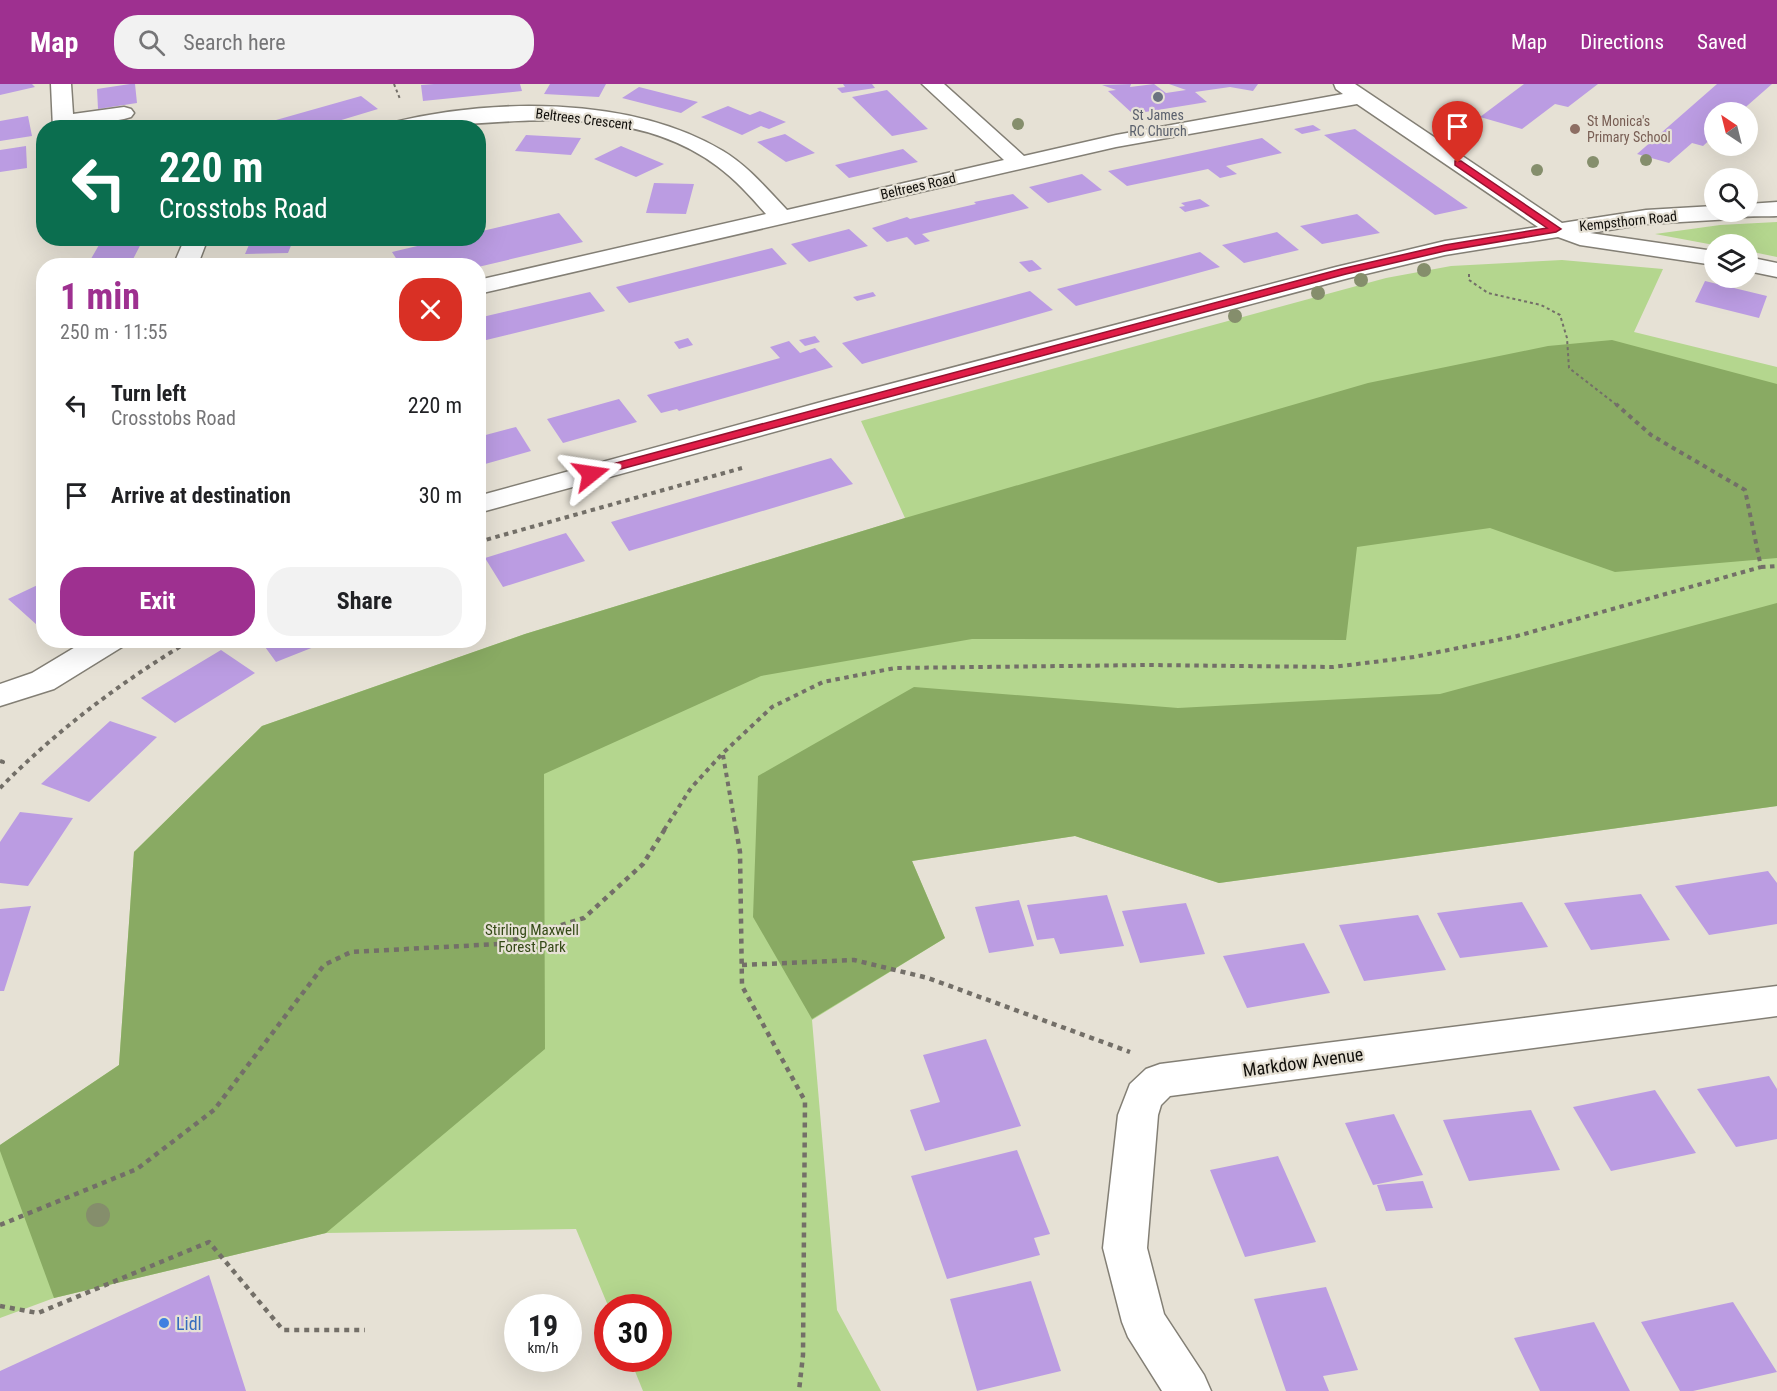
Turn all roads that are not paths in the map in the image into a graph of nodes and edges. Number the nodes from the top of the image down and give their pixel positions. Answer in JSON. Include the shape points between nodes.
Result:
{"nodes":[{"id":1,"x":61,"y":84,"type":"edge"},
{"id":2,"x":932,"y":84,"type":"edge"},
{"id":3,"x":1341,"y":84,"type":"edge"},
{"id":4,"x":1361,"y":97,"type":"junction"},
{"id":5,"x":124,"y":113,"type":"dead end"},
{"id":6,"x":63,"y":120,"type":"edge"},
{"id":7,"x":85,"y":120,"type":"edge"},
{"id":8,"x":436,"y":120,"type":"edge"},
{"id":9,"x":1020,"y":164,"type":"junction"},
{"id":10,"x":1777,"y":209,"type":"edge"},
{"id":11,"x":1758,"y":210,"type":"edge"},
{"id":12,"x":1704,"y":214,"type":"edge"},
{"id":13,"x":781,"y":217,"type":"junction"},
{"id":14,"x":1556,"y":229,"type":"junction"},
{"id":15,"x":1704,"y":257,"type":"edge"},
{"id":16,"x":1758,"y":266,"type":"edge"},
{"id":17,"x":1777,"y":270,"type":"edge"},
{"id":18,"x":486,"y":285,"type":"edge"},
{"id":19,"x":486,"y":503,"type":"edge"},
{"id":20,"x":98,"y":648,"type":"edge"},
{"id":21,"x":0,"y":694,"type":"edge"},
{"id":22,"x":1777,"y":1001,"type":"edge"},
{"id":23,"x":1188,"y":1391,"type":"edge"}],
"edges":[{"from":1,"to":6,"type":"street"},
{"from":2,"to":9,"type":"street"},
{"from":3,"to":4,"type":"street"},
{"from":4,"to":9,"type":"street","name":"Beltrees Road","via":[[1116,141]]},
{"from":4,"to":14,"type":"street"},
{"from":5,"to":7,"type":"street"},
{"from":8,"to":13,"type":"street","name":"Beltrees Crescent","via":[[503,113],[557,114],[652,128],[716,155],[739,171]]},
{"from":9,"to":13,"type":"street","name":"Beltrees Road"},
{"from":10,"to":11,"type":"street"},
{"from":12,"to":14,"type":"street","name":"Kempsthorn Road"},
{"from":13,"to":18,"type":"street","name":"Beltrees Road"},
{"from":14,"to":15,"type":"street","via":[[1580,238]]},
{"from":14,"to":19,"type":"street","name":"Kempsthorn Road","via":[[1445,248],[1344,272],[834,406]]},
{"from":16,"to":17,"type":"street"},
{"from":20,"to":21,"type":"street","via":[[43,681]]},
{"from":22,"to":23,"type":"street","name":"Markdow Avenue","via":[[1160,1081],[1144,1096],[1138,1115],[1125,1248],[1144,1322]]}]}
